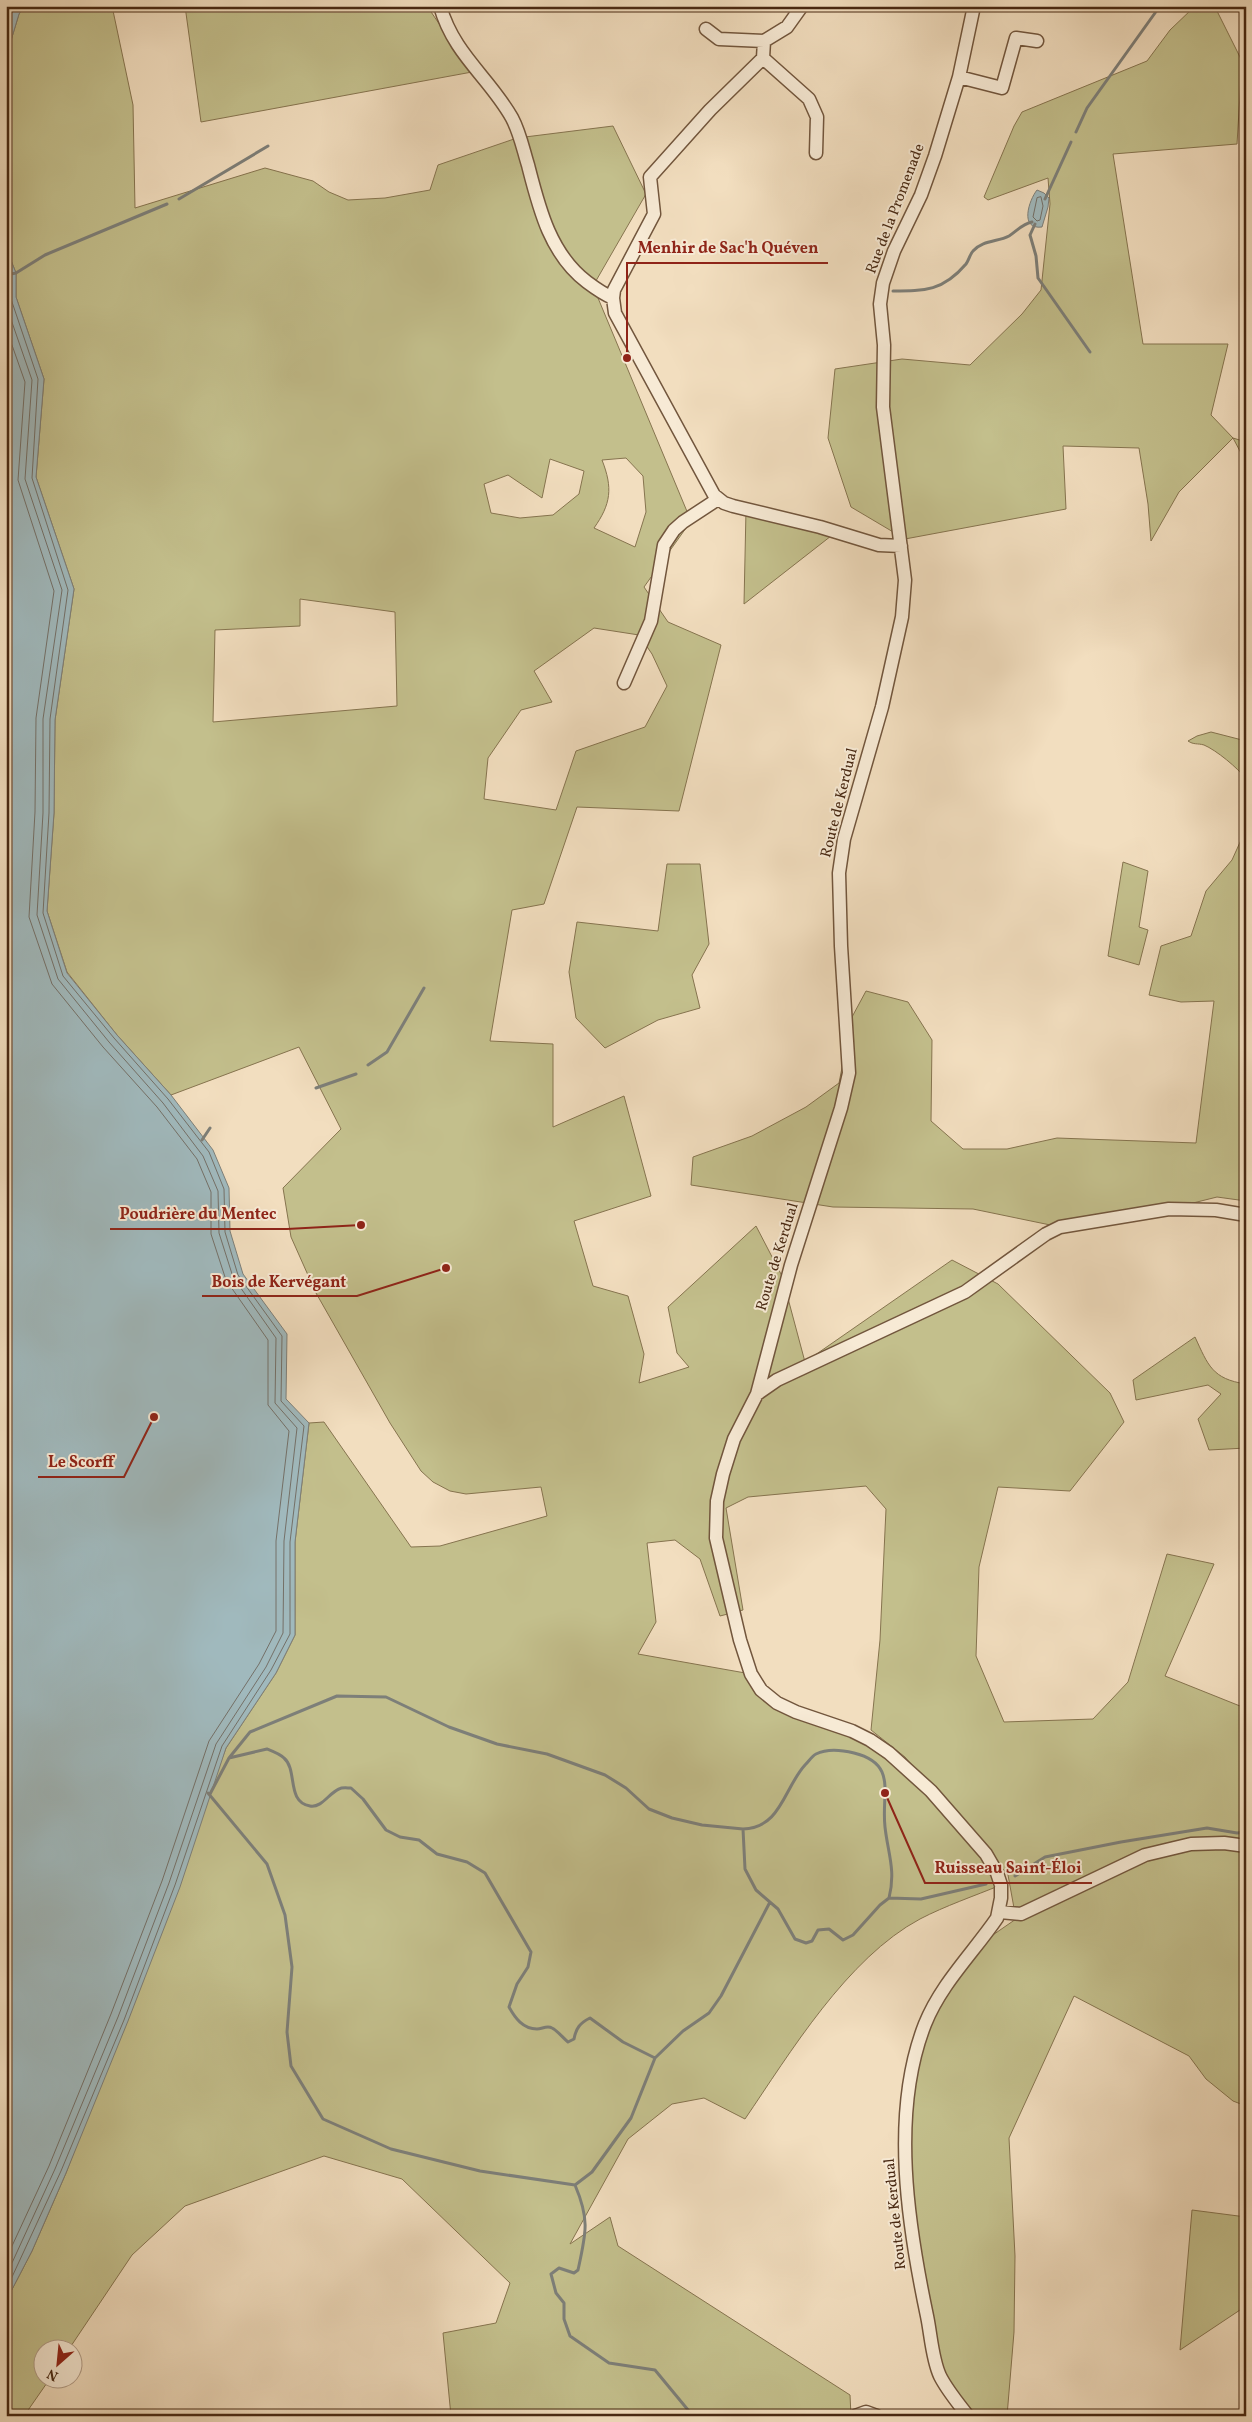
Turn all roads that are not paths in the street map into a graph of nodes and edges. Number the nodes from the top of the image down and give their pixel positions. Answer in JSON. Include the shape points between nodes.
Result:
{"nodes":[{"id":1,"x":440,"y":6,"type":"edge"},
{"id":2,"x":802,"y":6,"type":"edge"},
{"id":3,"x":974,"y":6,"type":"edge"},
{"id":4,"x":706,"y":29,"type":"dead end"},
{"id":5,"x":1036,"y":41,"type":"dead end"},
{"id":6,"x":764,"y":42,"type":"junction"},
{"id":7,"x":763,"y":58,"type":"junction"},
{"id":8,"x":959,"y":77,"type":"junction"},
{"id":9,"x":816,"y":153,"type":"dead end"},
{"id":10,"x":613,"y":298,"type":"junction"},
{"id":11,"x":718,"y":499,"type":"junction"},
{"id":12,"x":901,"y":546,"type":"junction"},
{"id":13,"x":624,"y":682,"type":"dead end"},
{"id":14,"x":1246,"y":1215,"type":"edge"},
{"id":15,"x":757,"y":1394,"type":"junction"},
{"id":16,"x":1246,"y":1846,"type":"edge"},
{"id":17,"x":1000,"y":1912,"type":"junction"},
{"id":18,"x":855,"y":2416,"type":"edge"},
{"id":19,"x":877,"y":2416,"type":"edge"},
{"id":20,"x":968,"y":2416,"type":"edge"}],
"edges":[{"from":1,"to":10,"type":"street","via":[[453,39],[501,102],[517,130],[546,226],[558,250],[573,271]]},
{"from":2,"to":6,"type":"street","via":[[787,27]]},
{"from":3,"to":8,"type":"street","name":"Rue de la Promenade"},
{"from":4,"to":6,"type":"street","via":[[718,39]]},
{"from":5,"to":8,"type":"street","via":[[1016,38],[1002,88]]},
{"from":6,"to":7,"type":"street"},
{"from":7,"to":9,"type":"street","via":[[809,99],[817,117]]},
{"from":7,"to":10,"type":"street","via":[[710,110],[650,177],[654,214],[614,290]]},
{"from":8,"to":12,"type":"street","name":"Rue de la Promenade","via":[[924,187],[883,283],[880,304],[884,406]]},
{"from":10,"to":11,"type":"street","via":[[615,313],[710,490]]},
{"from":11,"to":12,"type":"street","via":[[732,506],[878,545]]},
{"from":11,"to":13,"type":"street","via":[[678,526],[664,545],[651,621]]},
{"from":12,"to":15,"type":"street","name":"Route de Kerdual","via":[[905,580],[902,617],[882,707],[844,839],[839,873],[848,1073],[841,1108],[792,1265]]},
{"from":14,"to":15,"type":"street","via":[[1216,1210],[1169,1209],[1060,1227],[965,1292],[777,1380]]},
{"from":15,"to":17,"type":"street","name":"Route de Kerdual","via":[[734,1439],[716,1501],[716,1538],[751,1674],[761,1690],[777,1703],[852,1731],[889,1753],[931,1791],[986,1854],[997,1873],[1001,1885]]},
{"from":16,"to":17,"type":"street","via":[[1191,1844],[1145,1855],[1021,1914]]},
{"from":17,"to":20,"type":"street","name":"Route de Kerdual","via":[[939,1996],[924,2026],[913,2062],[905,2137],[907,2186],[919,2278],[939,2374]]},
{"from":18,"to":19,"type":"street","via":[[866,2412]]}]}
